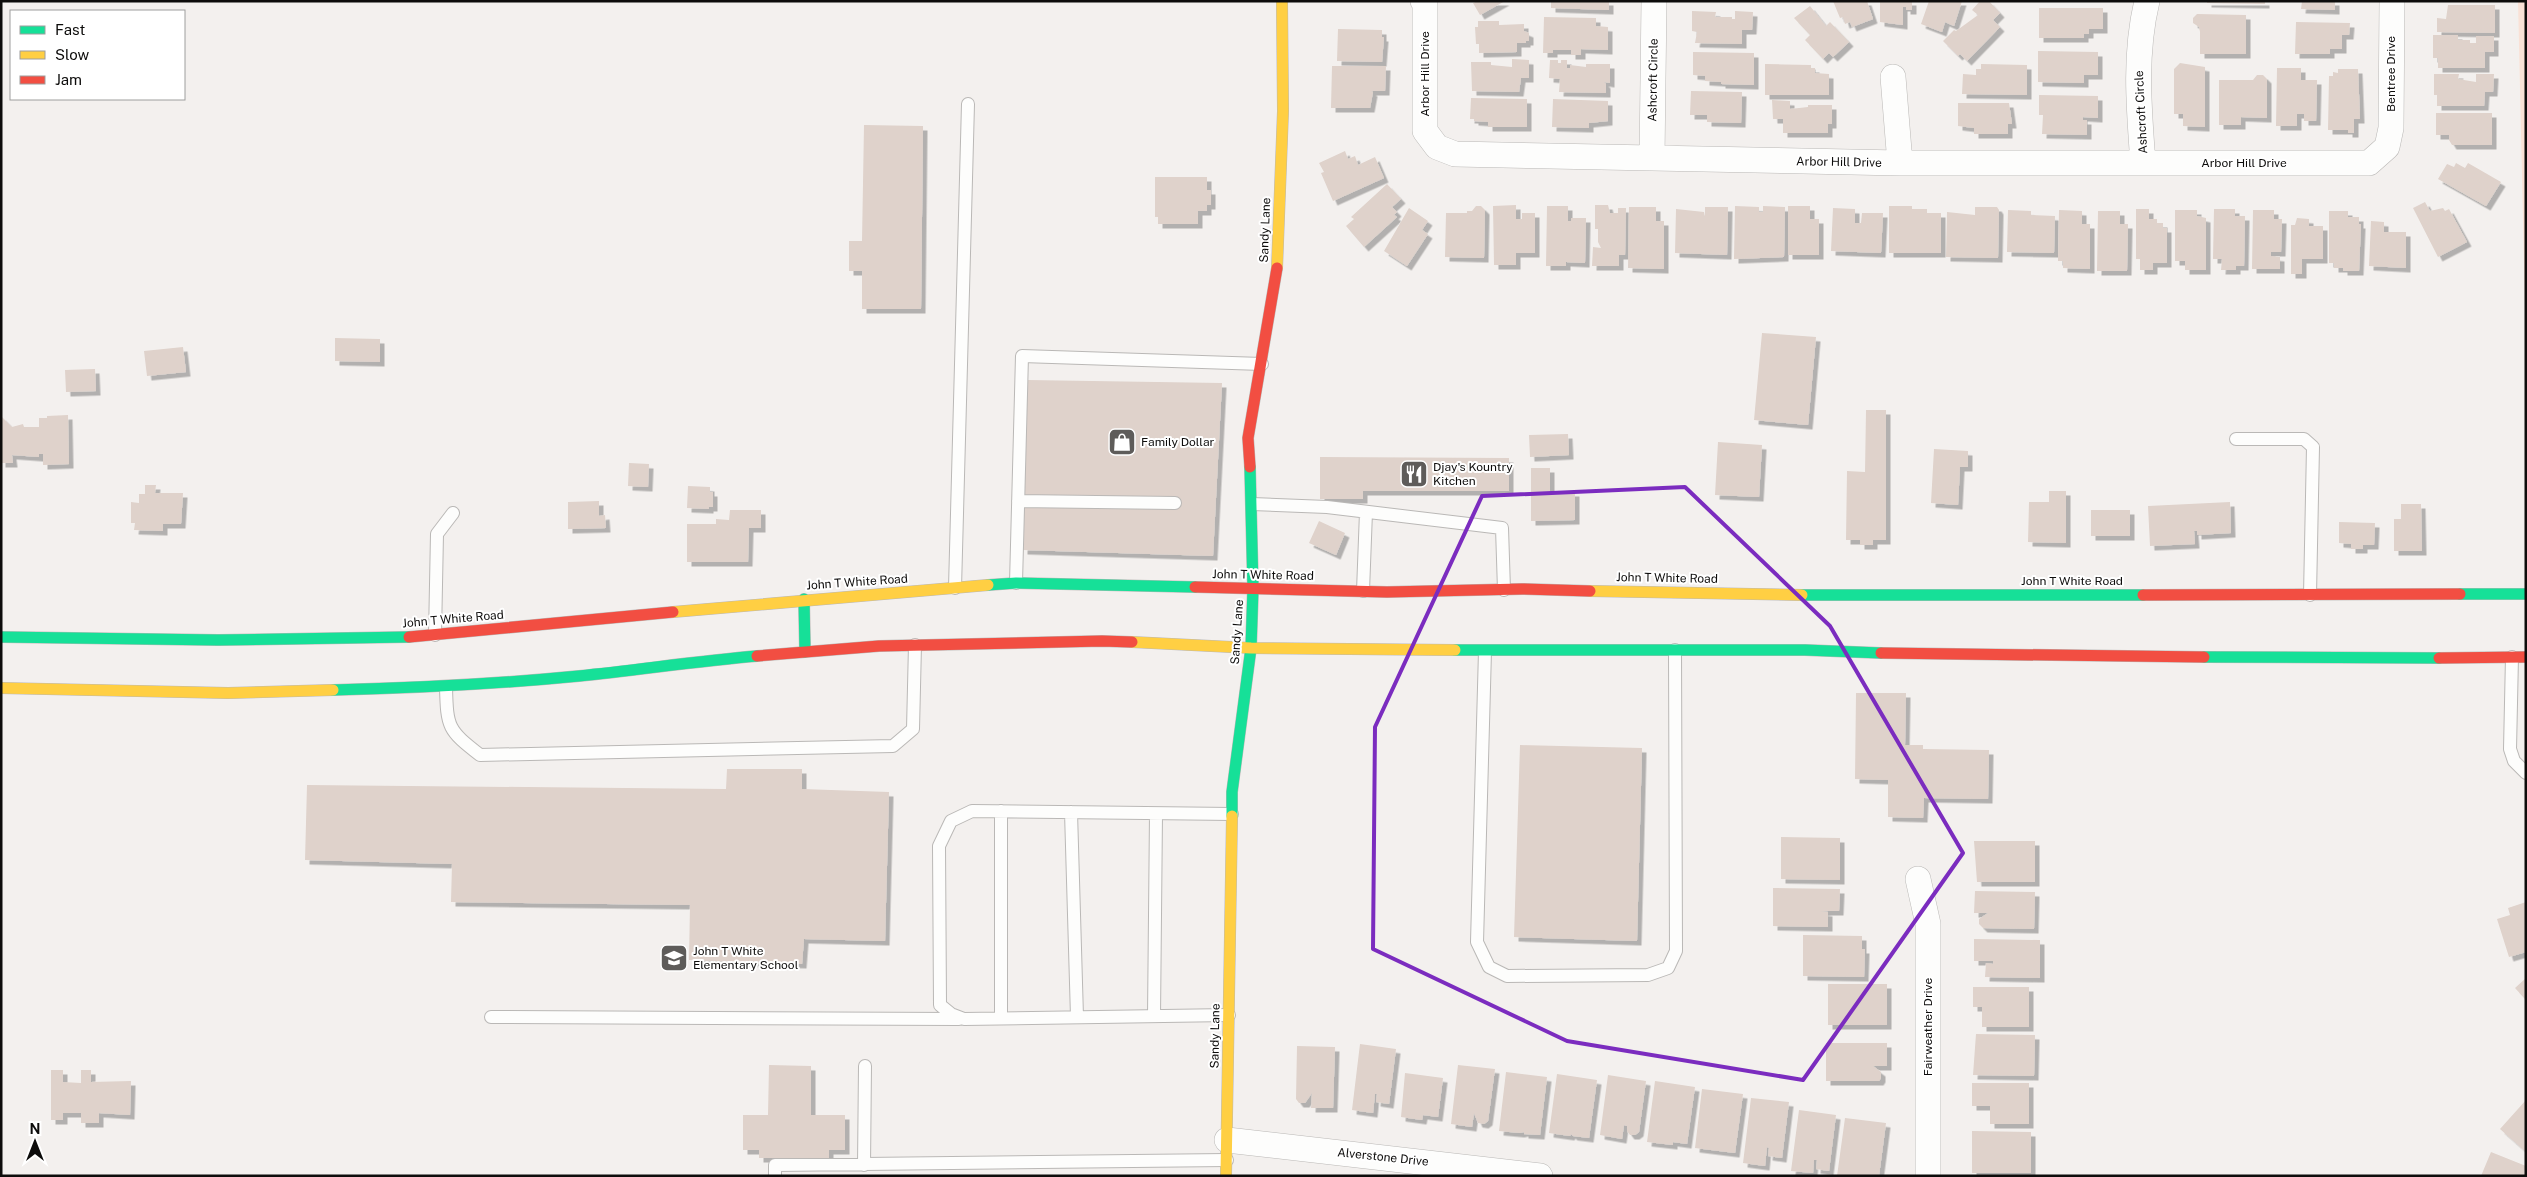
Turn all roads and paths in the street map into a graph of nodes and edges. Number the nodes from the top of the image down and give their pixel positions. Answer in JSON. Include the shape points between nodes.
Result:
{"nodes":[{"id":1,"x":1282,"y":1,"type":"edge"},
{"id":2,"x":1423,"y":1,"type":"edge"},
{"id":3,"x":1654,"y":1,"type":"edge"},
{"id":4,"x":2147,"y":1,"type":"edge"},
{"id":5,"x":2392,"y":1,"type":"edge"},
{"id":6,"x":1893,"y":77,"type":"dead end"},
{"id":7,"x":968,"y":104,"type":"dead end"},
{"id":8,"x":2387,"y":147,"type":"joint"},
{"id":9,"x":1652,"y":158,"type":"junction"},
{"id":10,"x":1900,"y":163,"type":"junction"},
{"id":11,"x":2143,"y":163,"type":"junction"},
{"id":12,"x":1262,"y":364,"type":"junction"},
{"id":13,"x":2236,"y":439,"type":"dead end"},
{"id":14,"x":1018,"y":501,"type":"junction"},
{"id":15,"x":1175,"y":502,"type":"dead end"},
{"id":16,"x":1252,"y":504,"type":"junction"},
{"id":17,"x":1366,"y":512,"type":"junction"},
{"id":18,"x":453,"y":513,"type":"dead end"},
{"id":19,"x":1016,"y":583,"type":"junction"},
{"id":20,"x":955,"y":588,"type":"junction"},
{"id":21,"x":1253,"y":588,"type":"junction"},
{"id":22,"x":1504,"y":590,"type":"junction"},
{"id":23,"x":1363,"y":591,"type":"junction"},
{"id":24,"x":2526,"y":594,"type":"edge"},
{"id":25,"x":2310,"y":595,"type":"junction"},
{"id":26,"x":804,"y":600,"type":"junction"},
{"id":27,"x":435,"y":635,"type":"junction"},
{"id":28,"x":1,"y":637,"type":"edge"},
{"id":29,"x":915,"y":646,"type":"junction"},
{"id":30,"x":1251,"y":648,"type":"junction"},
{"id":31,"x":1675,"y":650,"type":"junction"},
{"id":32,"x":1485,"y":651,"type":"junction"},
{"id":33,"x":805,"y":652,"type":"junction"},
{"id":34,"x":2512,"y":657,"type":"junction"},
{"id":35,"x":2526,"y":657,"type":"edge"},
{"id":36,"x":446,"y":687,"type":"junction"},
{"id":37,"x":1,"y":688,"type":"edge"},
{"id":38,"x":2526,"y":773,"type":"edge"},
{"id":39,"x":1001,"y":811,"type":"junction"},
{"id":40,"x":1071,"y":812,"type":"junction"},
{"id":41,"x":1156,"y":814,"type":"junction"},
{"id":42,"x":1232,"y":814,"type":"junction"},
{"id":43,"x":1918,"y":879,"type":"dead end"},
{"id":44,"x":1229,"y":1015,"type":"junction"},
{"id":45,"x":1154,"y":1016,"type":"junction"},
{"id":46,"x":1077,"y":1017,"type":"junction"},
{"id":47,"x":492,"y":1018,"type":"dead end"},
{"id":48,"x":1001,"y":1018,"type":"junction"},
{"id":49,"x":964,"y":1019,"type":"junction"},
{"id":50,"x":865,"y":1066,"type":"dead end"},
{"id":51,"x":1227,"y":1150,"type":"junction"},
{"id":52,"x":864,"y":1165,"type":"junction"},
{"id":53,"x":1432,"y":1169,"type":"edge"},
{"id":54,"x":775,"y":1176,"type":"edge"},
{"id":55,"x":1226,"y":1176,"type":"edge"},
{"id":56,"x":1540,"y":1176,"type":"edge"},
{"id":57,"x":1928,"y":1176,"type":"edge"}],
"edges":[{"from":1,"to":12,"type":"main road","name":"Sandy Lane","via":[[1283,111],[1277,278]]},
{"from":2,"to":9,"type":"street","name":"Arbor Hill Drive","via":[[1425,131],[1437,147],[1455,154]]},
{"from":3,"to":9,"type":"street","name":"Ashcroft Circle"},
{"from":4,"to":11,"type":"street","name":"Ashcroft Circle","via":[[2141,25],[2137,81]]},
{"from":5,"to":8,"type":"street","name":"Bentree Drive","via":[[2391,128]]},
{"from":6,"to":10,"type":"street"},
{"from":7,"to":20,"type":"lane"},
{"from":8,"to":11,"type":"street","name":"Arbor Hill Drive","via":[[2369,163]]},
{"from":9,"to":10,"type":"street","name":"Arbor Hill Drive"},
{"from":10,"to":11,"type":"street","name":"Arbor Hill Drive"},
{"from":12,"to":14,"type":"lane","via":[[1022,356]]},
{"from":12,"to":16,"type":"main road","name":"Sandy Lane","via":[[1248,438]]},
{"from":13,"to":25,"type":"lane","via":[[2304,439],[2313,447]]},
{"from":14,"to":15,"type":"lane"},
{"from":14,"to":19,"type":"lane"},
{"from":16,"to":17,"type":"lane"},
{"from":16,"to":21,"type":"main road","name":"Sandy Lane"},
{"from":17,"to":22,"type":"lane","via":[[1502,528]]},
{"from":17,"to":23,"type":"lane"},
{"from":18,"to":27,"type":"lane","via":[[437,534]]},
{"from":19,"to":20,"type":"main road","name":"John T White Road"},
{"from":19,"to":21,"type":"main road","name":"John T White Road"},
{"from":20,"to":26,"type":"main road","name":"John T White Road"},
{"from":21,"to":23,"type":"main road","name":"John T White Road"},
{"from":21,"to":30,"type":"main road","name":"Sandy Lane"},
{"from":22,"to":23,"type":"main road","name":"John T White Road"},
{"from":22,"to":25,"type":"main road","name":"John T White Road"},
{"from":24,"to":25,"type":"main road","name":"John T White Road"},
{"from":26,"to":27,"type":"main road","name":"John T White Road"},
{"from":26,"to":33,"type":"main road"},
{"from":27,"to":28,"type":"main road","name":"John T White Road","via":[[218,640]]},
{"from":29,"to":30,"type":"main road","via":[[1102,641]]},
{"from":29,"to":33,"type":"main road"},
{"from":29,"to":36,"type":"lane","via":[[912,729],[893,746],[480,755],[455,735],[447,715]]},
{"from":30,"to":32,"type":"main road"},
{"from":30,"to":42,"type":"main road","name":"Sandy Lane","via":[[1232,792]]},
{"from":31,"to":32,"type":"main road"},
{"from":31,"to":32,"type":"lane","via":[[1676,951],[1668,968],[1648,975],[1535,976],[1507,976],[1489,966],[1477,942]]},
{"from":31,"to":34,"type":"main road","via":[[2398,659]]},
{"from":33,"to":36,"type":"main road"},
{"from":34,"to":35,"type":"main road"},
{"from":34,"to":38,"type":"lane","via":[[2510,749],[2514,761]]},
{"from":36,"to":37,"type":"main road","via":[[228,692]]},
{"from":39,"to":40,"type":"lane"},
{"from":39,"to":48,"type":"lane"},
{"from":39,"to":49,"type":"lane","via":[[972,811],[950,822],[939,846],[940,1006]]},
{"from":40,"to":41,"type":"lane"},
{"from":40,"to":46,"type":"lane"},
{"from":41,"to":42,"type":"lane"},
{"from":41,"to":45,"type":"lane"},
{"from":42,"to":44,"type":"main road","name":"Sandy Lane"},
{"from":43,"to":57,"type":"street","name":"Fairweather Drive","via":[[1928,924]]},
{"from":44,"to":45,"type":"lane"},
{"from":44,"to":51,"type":"main road","name":"Sandy Lane"},
{"from":45,"to":46,"type":"lane"},
{"from":46,"to":48,"type":"lane"},
{"from":47,"to":49,"type":"lane"},
{"from":48,"to":49,"type":"lane"},
{"from":50,"to":52,"type":"lane"},
{"from":51,"to":52,"type":"lane"},
{"from":51,"to":53,"type":"street","name":"Alverstone Drive"},
{"from":51,"to":55,"type":"main road","name":"Sandy Lane"},
{"from":52,"to":54,"type":"lane","via":[[776,1165]]},
{"from":53,"to":56,"type":"street","name":"Alverstone Drive"}]}
